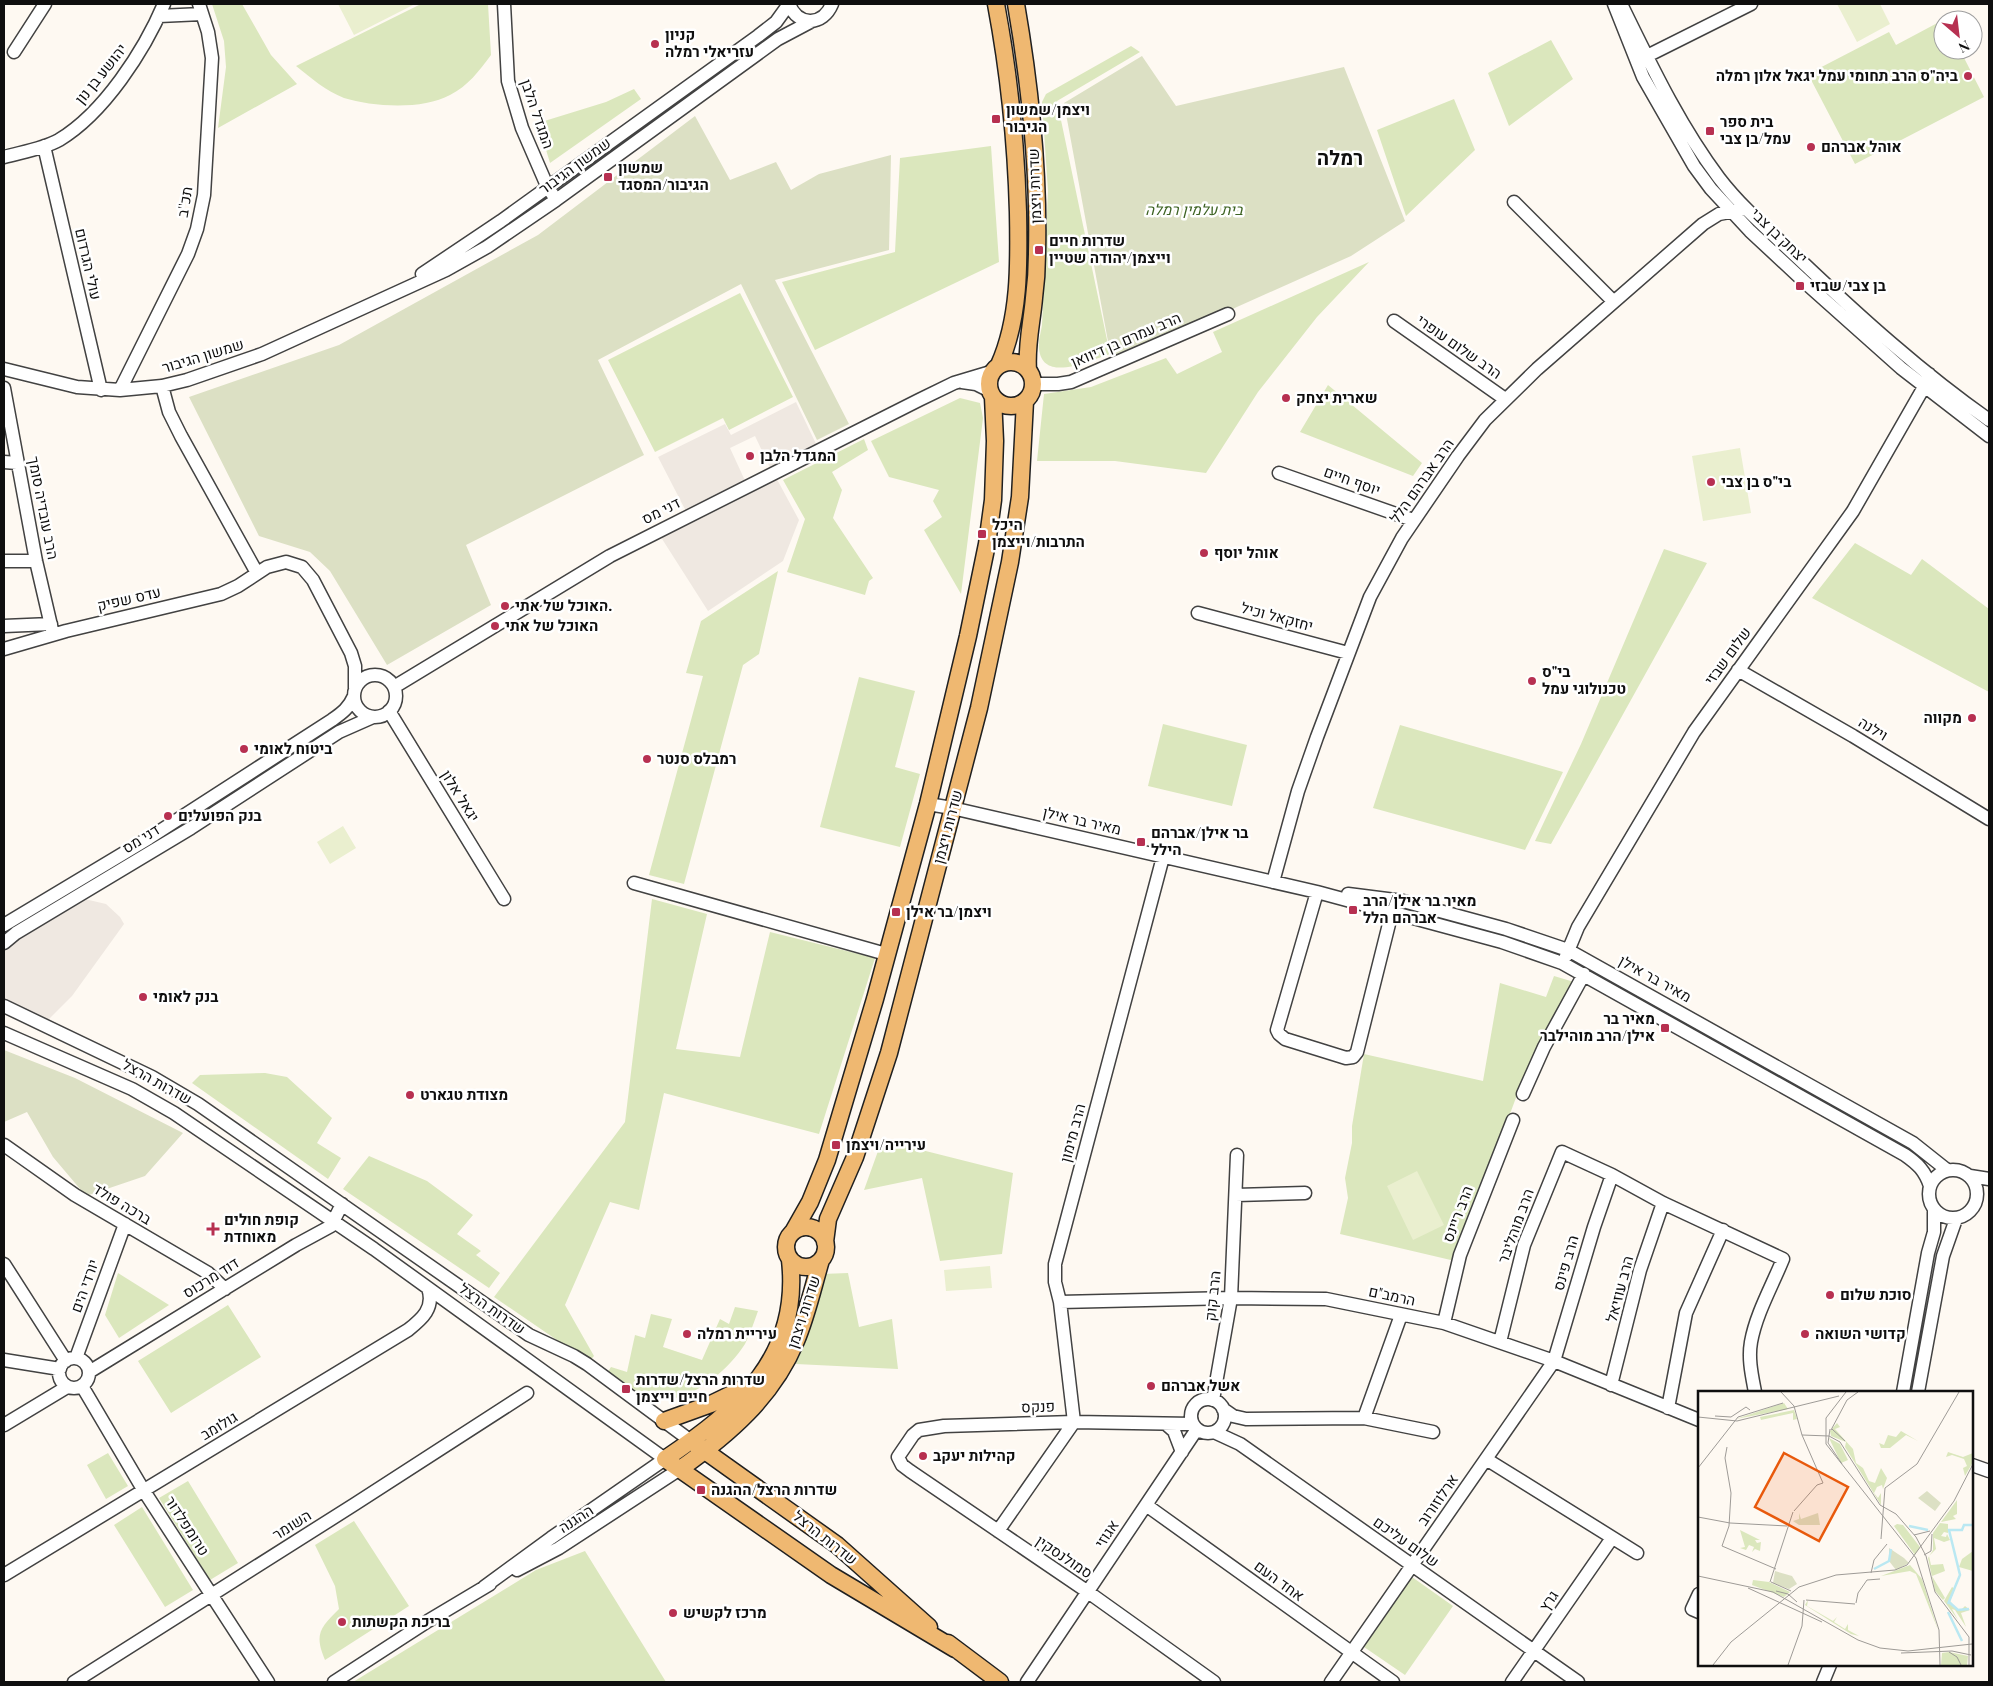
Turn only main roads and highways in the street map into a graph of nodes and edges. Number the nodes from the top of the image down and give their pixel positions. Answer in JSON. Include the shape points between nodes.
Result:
{"nodes":[{"id":1,"x":996,"y":4,"type":"edge"},
{"id":2,"x":1016,"y":4,"type":"edge"},
{"id":3,"x":996,"y":368,"type":"junction"},
{"id":4,"x":1030,"y":377,"type":"junction"},
{"id":5,"x":992,"y":394,"type":"junction"},
{"id":6,"x":1025,"y":401,"type":"junction"},
{"id":7,"x":793,"y":1232,"type":"junction"},
{"id":8,"x":825,"y":1242,"type":"junction"},
{"id":9,"x":790,"y":1260,"type":"junction"},
{"id":10,"x":821,"y":1260,"type":"junction"},
{"id":11,"x":760,"y":1378,"type":"junction"},
{"id":12,"x":664,"y":1421,"type":"road end"},
{"id":13,"x":691,"y":1441,"type":"junction"},
{"id":14,"x":705,"y":1452,"type":"junction"},
{"id":15,"x":665,"y":1459,"type":"joint"},
{"id":16,"x":680,"y":1469,"type":"junction"},
{"id":17,"x":955,"y":1650,"type":"junction"},
{"id":18,"x":1000,"y":1682,"type":"edge"}],
"edges":[{"from":1,"to":3,"type":"main road","name":"שדרות ויצמן","via":[[1017,164],[1019,252],[1010,339]]},
{"from":2,"to":4,"type":"main road","name":"שדרות ויצמן","via":[[1036,163],[1037,252],[1027,357]]},
{"from":3,"to":4,"type":"main road","via":[[1005,363],[1017,363]]},
{"from":3,"to":5,"type":"main road","via":[[989,384]]},
{"from":4,"to":6,"type":"main road","via":[[1030,396]]},
{"from":5,"to":6,"type":"main road","via":[[1005,405]]},
{"from":5,"to":7,"type":"main road","name":"שדרות ויצמן","via":[[995,442],[993,500],[968,636],[928,804],[875,999],[827,1160],[810,1202]]},
{"from":6,"to":8,"type":"main road","name":"שדרות ויצמן","via":[[1020,497],[1010,562],[979,708],[889,1053],[855,1157],[828,1219]]},
{"from":7,"to":8,"type":"main road","via":[[812,1228]]},
{"from":7,"to":9,"type":"main road","via":[[786,1244]]},
{"from":8,"to":10,"type":"main road"},
{"from":9,"to":10,"type":"main road","via":[[805,1267]]},
{"from":9,"to":11,"type":"main road","name":"שדרות ויצמן","via":[[790,1308],[779,1342]]},
{"from":10,"to":14,"type":"main road","name":"שדרות ויצמן","via":[[796,1340],[778,1374],[759,1402]]},
{"from":11,"to":12,"type":"main road","via":[[729,1396]]},
{"from":11,"to":13,"type":"main road","name":"שדרות ויצמן"},
{"from":13,"to":14,"type":"main road","name":"שדרות הרצל"},
{"from":13,"to":15,"type":"main road","name":"שדרות ויצמן"},
{"from":14,"to":16,"type":"main road","name":"שדרות ויצמן"},
{"from":14,"to":17,"type":"main road","name":"שדרות הרצל","via":[[837,1545]]},
{"from":15,"to":16,"type":"main road","name":"שדרות הרצל"},
{"from":16,"to":17,"type":"main road","name":"שדרות הרצל","via":[[832,1575]]},
{"from":17,"to":18,"type":"main road","name":"שדרות הרצל"}]}
